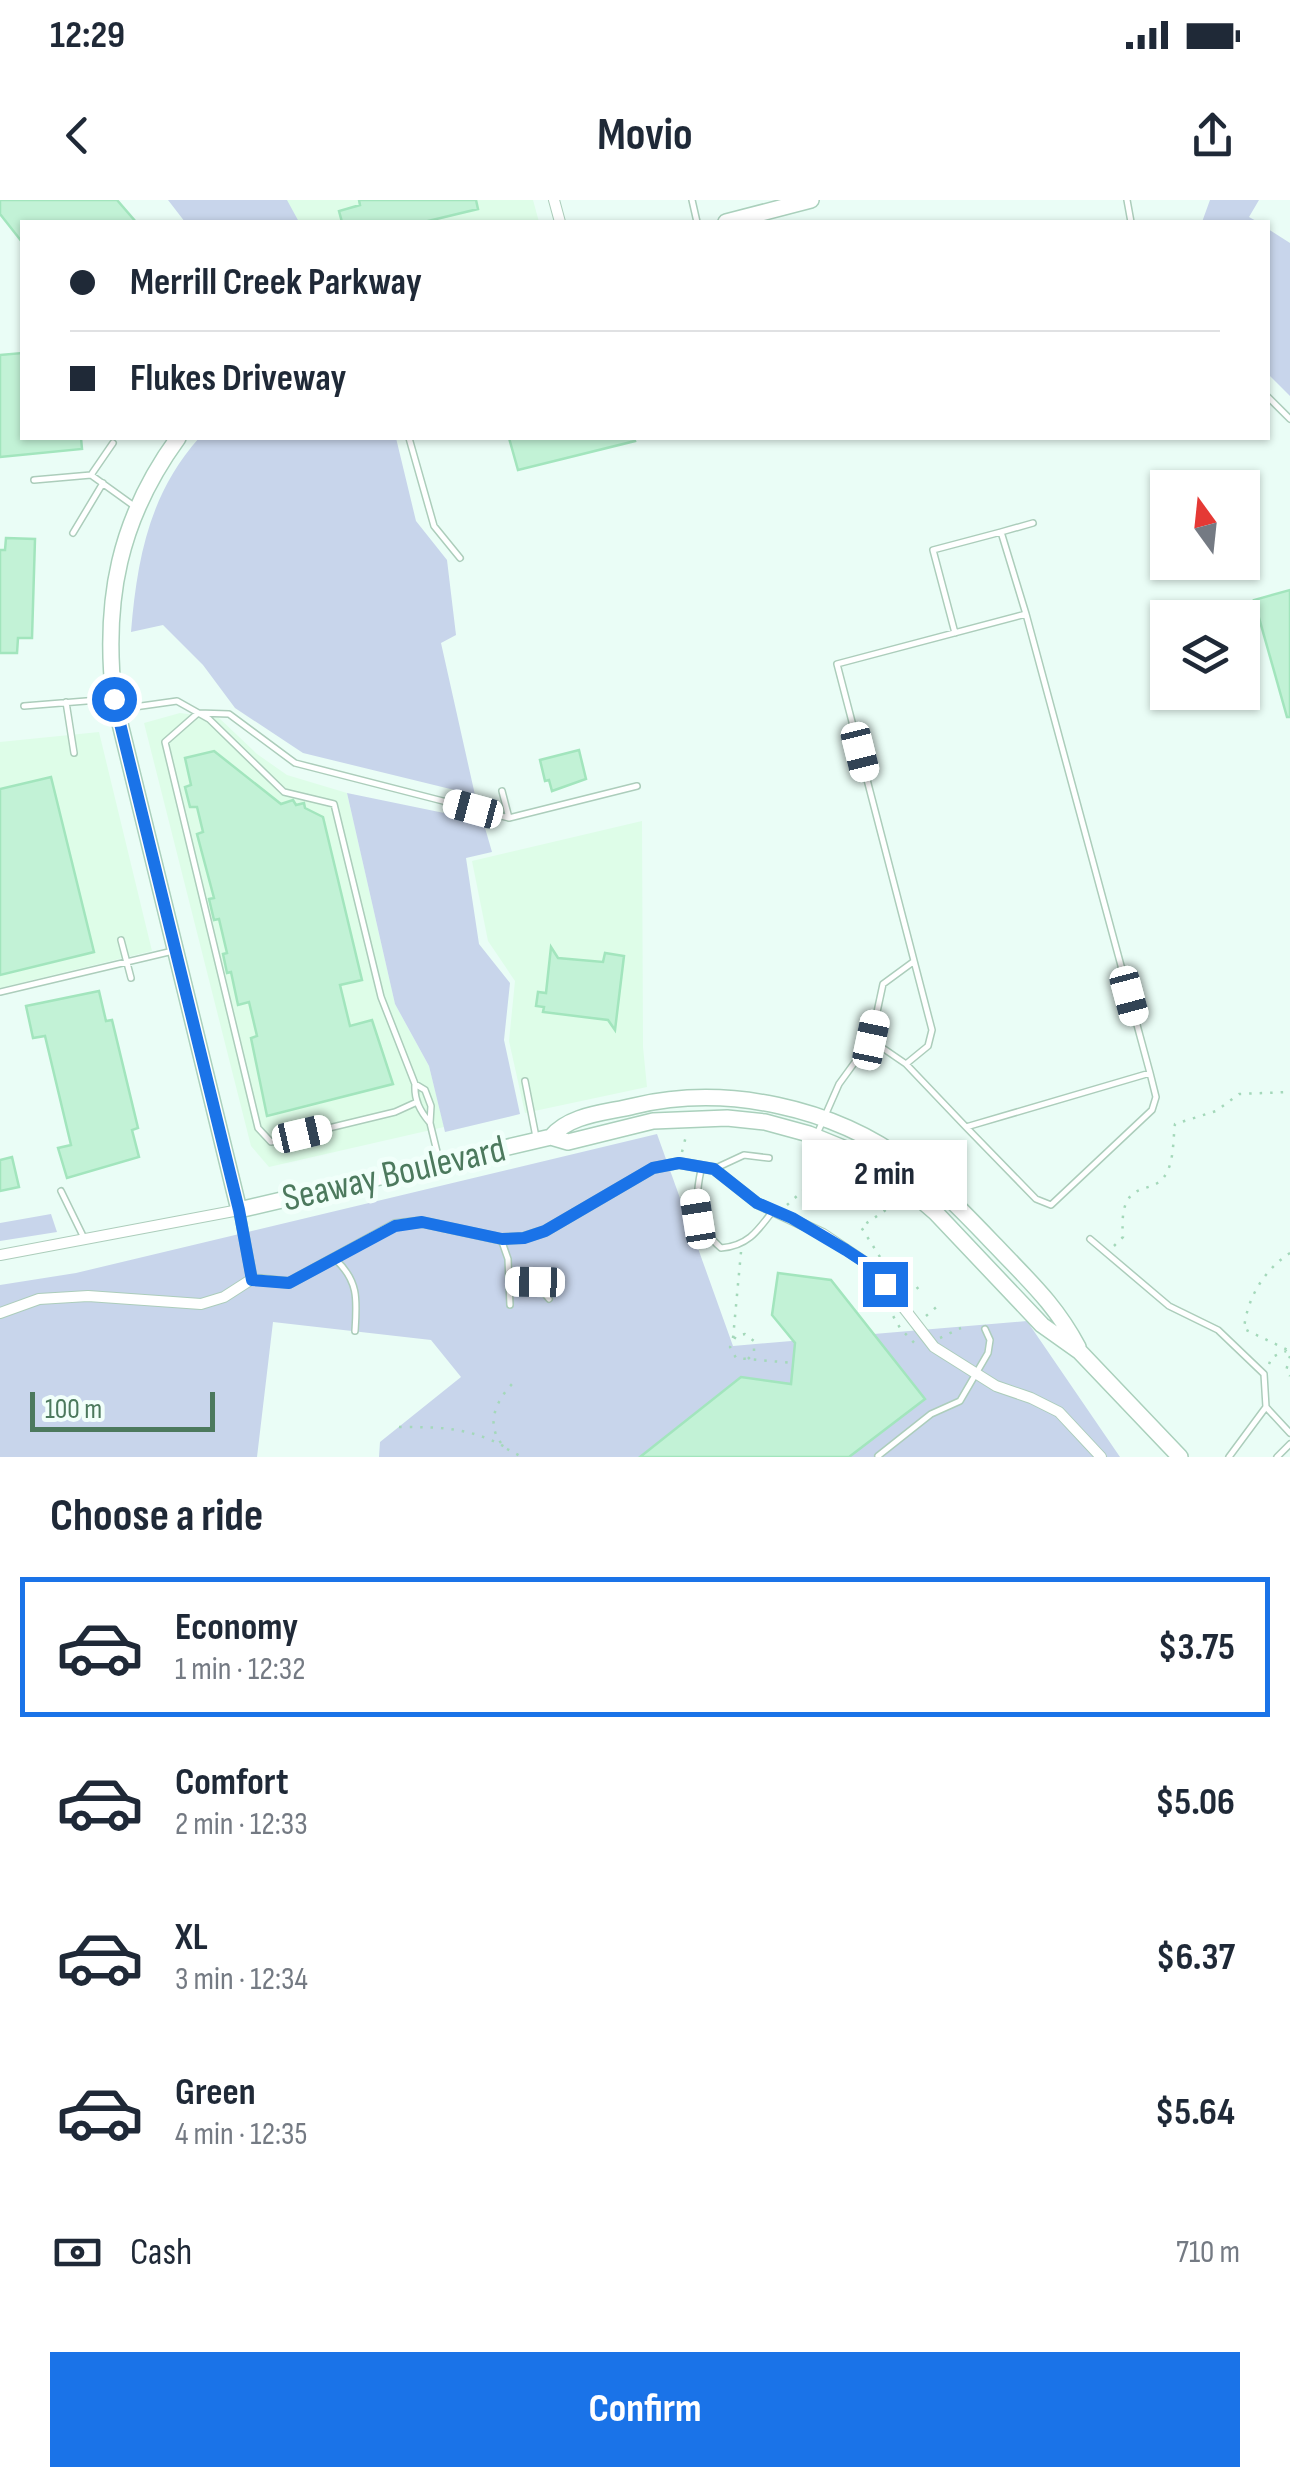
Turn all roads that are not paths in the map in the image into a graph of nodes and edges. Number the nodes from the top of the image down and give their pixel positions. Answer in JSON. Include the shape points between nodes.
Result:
{"nodes":[{"id":1,"x":804,"y":201,"type":"edge"},
{"id":2,"x":733,"y":220,"type":"edge"},
{"id":3,"x":1270,"y":399,"type":"edge"},
{"id":4,"x":1290,"y":419,"type":"edge"},
{"id":5,"x":177,"y":440,"type":"edge"},
{"id":6,"x":410,"y":440,"type":"edge"},
{"id":7,"x":113,"y":443,"type":"dead end"},
{"id":8,"x":92,"y":474,"type":"junction"},
{"id":9,"x":34,"y":480,"type":"dead end"},
{"id":10,"x":103,"y":484,"type":"junction"},
{"id":11,"x":137,"y":508,"type":"junction"},
{"id":12,"x":1033,"y":524,"type":"dead end"},
{"id":13,"x":1001,"y":532,"type":"junction"},
{"id":14,"x":73,"y":533,"type":"dead end"},
{"id":15,"x":460,"y":558,"type":"dead end"},
{"id":16,"x":1026,"y":614,"type":"junction"},
{"id":17,"x":954,"y":633,"type":"junction"},
{"id":18,"x":66,"y":702,"type":"junction"},
{"id":19,"x":116,"y":704,"type":"junction"},
{"id":20,"x":24,"y":706,"type":"dead end"},
{"id":21,"x":198,"y":713,"type":"junction"},
{"id":22,"x":74,"y":752,"type":"dead end"},
{"id":23,"x":637,"y":786,"type":"dead end"},
{"id":24,"x":502,"y":791,"type":"dead end"},
{"id":25,"x":509,"y":818,"type":"junction"},
{"id":26,"x":121,"y":940,"type":"dead end"},
{"id":27,"x":176,"y":950,"type":"junction"},
{"id":28,"x":126,"y":962,"type":"junction"},
{"id":29,"x":912,"y":962,"type":"junction"},
{"id":30,"x":131,"y":978,"type":"dead end"},
{"id":31,"x":0,"y":992,"type":"edge"},
{"id":32,"x":871,"y":1040,"type":"junction"},
{"id":33,"x":906,"y":1064,"type":"junction"},
{"id":34,"x":1150,"y":1073,"type":"junction"},
{"id":35,"x":524,"y":1082,"type":"dead end"},
{"id":36,"x":416,"y":1084,"type":"junction"},
{"id":37,"x":417,"y":1102,"type":"junction"},
{"id":38,"x":823,"y":1119,"type":"junction"},
{"id":39,"x":430,"y":1123,"type":"junction"},
{"id":40,"x":966,"y":1127,"type":"junction"},
{"id":41,"x":816,"y":1136,"type":"junction"},
{"id":42,"x":544,"y":1138,"type":"junction"},
{"id":43,"x":769,"y":1158,"type":"dead end"},
{"id":44,"x":440,"y":1163,"type":"junction"},
{"id":45,"x":702,"y":1167,"type":"junction"},
{"id":46,"x":714,"y":1169,"type":"junction"},
{"id":47,"x":62,"y":1191,"type":"dead end"},
{"id":48,"x":239,"y":1210,"type":"junction"},
{"id":49,"x":779,"y":1212,"type":"junction"},
{"id":50,"x":502,"y":1239,"type":"junction"},
{"id":51,"x":1090,"y":1239,"type":"dead end"},
{"id":52,"x":84,"y":1240,"type":"junction"},
{"id":53,"x":0,"y":1255,"type":"edge"},
{"id":54,"x":332,"y":1257,"type":"junction"},
{"id":55,"x":252,"y":1280,"type":"junction"},
{"id":56,"x":510,"y":1282,"type":"junction"},
{"id":57,"x":549,"y":1298,"type":"dead end"},
{"id":58,"x":510,"y":1306,"type":"dead end"},
{"id":59,"x":0,"y":1313,"type":"edge"},
{"id":60,"x":985,"y":1329,"type":"dead end"},
{"id":61,"x":355,"y":1331,"type":"dead end"},
{"id":62,"x":1080,"y":1352,"type":"junction"},
{"id":63,"x":977,"y":1374,"type":"junction"},
{"id":64,"x":1266,"y":1407,"type":"junction"},
{"id":65,"x":1290,"y":1434,"type":"edge"},
{"id":66,"x":1290,"y":1444,"type":"edge"},
{"id":67,"x":878,"y":1456,"type":"edge"},
{"id":68,"x":1100,"y":1457,"type":"edge"},
{"id":69,"x":1180,"y":1457,"type":"edge"},
{"id":70,"x":1229,"y":1457,"type":"edge"},
{"id":71,"x":1277,"y":1457,"type":"edge"}],
"edges":[{"from":1,"to":2,"type":"street"},
{"from":3,"to":4,"type":"lane"},
{"from":5,"to":11,"type":"street"},
{"from":6,"to":15,"type":"lane","via":[[434,526]]},
{"from":7,"to":8,"type":"lane"},
{"from":8,"to":9,"type":"lane"},
{"from":8,"to":10,"type":"lane"},
{"from":10,"to":11,"type":"lane"},
{"from":10,"to":14,"type":"lane"},
{"from":11,"to":19,"type":"street","via":[[110,611]]},
{"from":12,"to":13,"type":"lane"},
{"from":13,"to":16,"type":"lane"},
{"from":13,"to":17,"type":"lane","via":[[933,550]]},
{"from":16,"to":17,"type":"lane"},
{"from":16,"to":34,"type":"lane"},
{"from":17,"to":29,"type":"lane","via":[[837,664]]},
{"from":18,"to":19,"type":"lane"},
{"from":18,"to":20,"type":"lane"},
{"from":18,"to":22,"type":"lane"},
{"from":19,"to":21,"type":"lane","via":[[176,700]]},
{"from":19,"to":27,"type":"street"},
{"from":21,"to":25,"type":"lane","via":[[229,714],[295,763]]},
{"from":21,"to":36,"type":"lane","via":[[284,792],[334,804],[381,998]]},
{"from":21,"to":37,"type":"lane","via":[[165,742],[258,1128],[271,1142]]},
{"from":23,"to":25,"type":"lane"},
{"from":24,"to":25,"type":"lane"},
{"from":26,"to":28,"type":"lane"},
{"from":27,"to":28,"type":"lane"},
{"from":27,"to":48,"type":"street"},
{"from":28,"to":30,"type":"lane"},
{"from":28,"to":31,"type":"lane"},
{"from":29,"to":32,"type":"lane","via":[[883,984]]},
{"from":29,"to":33,"type":"lane","via":[[932,1030],[928,1046]]},
{"from":32,"to":33,"type":"lane"},
{"from":32,"to":38,"type":"lane"},
{"from":33,"to":40,"type":"lane"},
{"from":34,"to":40,"type":"lane"},
{"from":34,"to":40,"type":"lane","via":[[1152,1110],[1051,1205],[1036,1199]]},
{"from":35,"to":42,"type":"lane"},
{"from":36,"to":37,"type":"lane"},
{"from":36,"to":39,"type":"lane","via":[[431,1106]]},
{"from":37,"to":39,"type":"lane"},
{"from":38,"to":41,"type":"lane"},
{"from":38,"to":42,"type":"street","name":"Seaway Boulevard","via":[[766,1104],[693,1099],[562,1123]]},
{"from":38,"to":62,"type":"street","name":"Seaway Boulevard","via":[[906,1162],[949,1198],[1058,1312]]},
{"from":39,"to":44,"type":"lane"},
{"from":41,"to":42,"type":"street","name":"Seaway Boulevard","via":[[766,1122],[690,1117],[568,1142]]},
{"from":41,"to":62,"type":"street","name":"Seaway Boulevard","via":[[906,1186],[1042,1325]]},
{"from":42,"to":44,"type":"street","name":"Seaway Boulevard"},
{"from":43,"to":46,"type":"lane","via":[[744,1154]]},
{"from":44,"to":48,"type":"street","name":"Seaway Boulevard"},
{"from":45,"to":46,"type":"street"},
{"from":45,"to":49,"type":"lane","via":[[698,1219],[721,1248],[739,1246]]},
{"from":45,"to":50,"type":"street","via":[[653,1168],[545,1231]]},
{"from":46,"to":49,"type":"street"},
{"from":47,"to":52,"type":"lane"},
{"from":48,"to":52,"type":"street","name":"Seaway Boulevard"},
{"from":48,"to":55,"type":"street"},
{"from":49,"to":63,"type":"street","via":[[872,1267],[934,1347]]},
{"from":50,"to":54,"type":"street","via":[[422,1222],[395,1226]]},
{"from":50,"to":56,"type":"lane"},
{"from":51,"to":64,"type":"lane","via":[[1170,1306],[1218,1330],[1264,1374]]},
{"from":52,"to":53,"type":"street","name":"Seaway Boulevard"},
{"from":54,"to":55,"type":"street","via":[[289,1283]]},
{"from":54,"to":61,"type":"lane","via":[[354,1281]]},
{"from":55,"to":59,"type":"street","via":[[201,1304],[88,1296],[40,1299]]},
{"from":56,"to":57,"type":"lane","via":[[535,1282]]},
{"from":56,"to":58,"type":"lane"},
{"from":60,"to":63,"type":"lane","via":[[988,1353]]},
{"from":62,"to":69,"type":"street","name":"Seaway Boulevard"},
{"from":63,"to":67,"type":"lane","via":[[960,1401]]},
{"from":63,"to":68,"type":"street","via":[[1059,1412]]},
{"from":64,"to":65,"type":"lane"},
{"from":64,"to":70,"type":"lane"},
{"from":66,"to":71,"type":"lane"}]}
